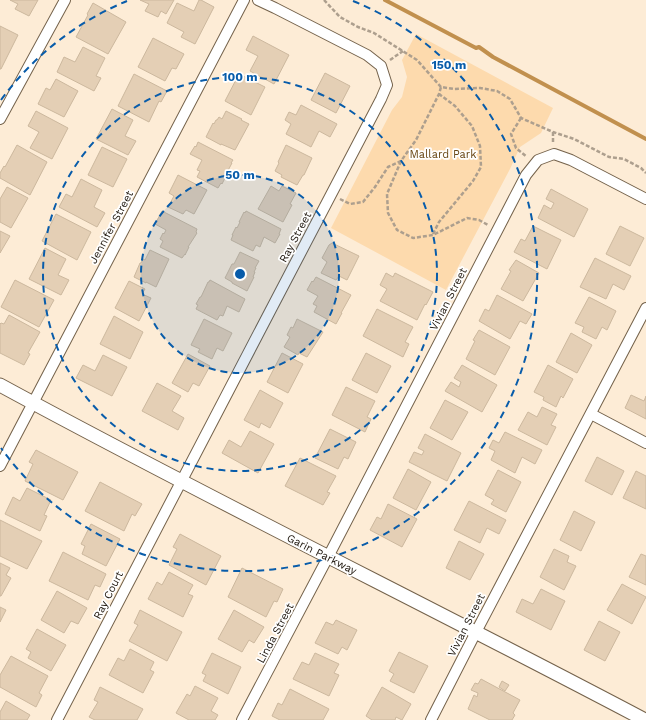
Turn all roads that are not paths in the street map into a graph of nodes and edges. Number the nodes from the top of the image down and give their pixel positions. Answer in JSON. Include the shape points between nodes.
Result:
{"nodes":[{"id":1,"x":65,"y":0,"type":"edge"},
{"id":2,"x":244,"y":0,"type":"edge"},
{"id":3,"x":258,"y":0,"type":"edge"},
{"id":4,"x":4,"y":101,"type":"edge"},
{"id":5,"x":0,"y":119,"type":"edge"},
{"id":6,"x":646,"y":199,"type":"edge"},
{"id":7,"x":646,"y":308,"type":"edge"},
{"id":8,"x":0,"y":385,"type":"edge"},
{"id":9,"x":33,"y":403,"type":"junction"},
{"id":10,"x":591,"y":414,"type":"junction"},
{"id":11,"x":646,"y":443,"type":"edge"},
{"id":12,"x":0,"y":466,"type":"edge"},
{"id":13,"x":181,"y":481,"type":"junction"},
{"id":14,"x":328,"y":557,"type":"junction"},
{"id":15,"x":476,"y":632,"type":"junction"},
{"id":16,"x":57,"y":720,"type":"edge"},
{"id":17,"x":242,"y":720,"type":"edge"},
{"id":18,"x":431,"y":720,"type":"edge"},
{"id":19,"x":645,"y":720,"type":"edge"}],
"edges":[{"from":1,"to":4,"type":"street"},
{"from":2,"to":9,"type":"street","name":"Jennifer Street"},
{"from":3,"to":13,"type":"street","name":"Ray Street","via":[[367,55],[381,66],[387,85]]},
{"from":4,"to":5,"type":"street"},
{"from":6,"to":14,"type":"street","name":"Vivian Street","via":[[571,160],[554,154],[538,160],[526,175]]},
{"from":7,"to":10,"type":"street","name":"Vivian Street"},
{"from":8,"to":9,"type":"street","name":"Garin Parkway"},
{"from":9,"to":12,"type":"street","name":"Jennifer Street"},
{"from":9,"to":13,"type":"street","name":"Garin Parkway"},
{"from":10,"to":11,"type":"street"},
{"from":10,"to":15,"type":"street","name":"Vivian Street"},
{"from":13,"to":14,"type":"street","name":"Garin Parkway"},
{"from":13,"to":16,"type":"street","name":"Ray Court"},
{"from":14,"to":15,"type":"street","name":"Garin Parkway"},
{"from":14,"to":17,"type":"street","name":"Linda Street"},
{"from":15,"to":18,"type":"street","name":"Vivian Street"},
{"from":15,"to":19,"type":"street","name":"Garin Parkway"}]}
